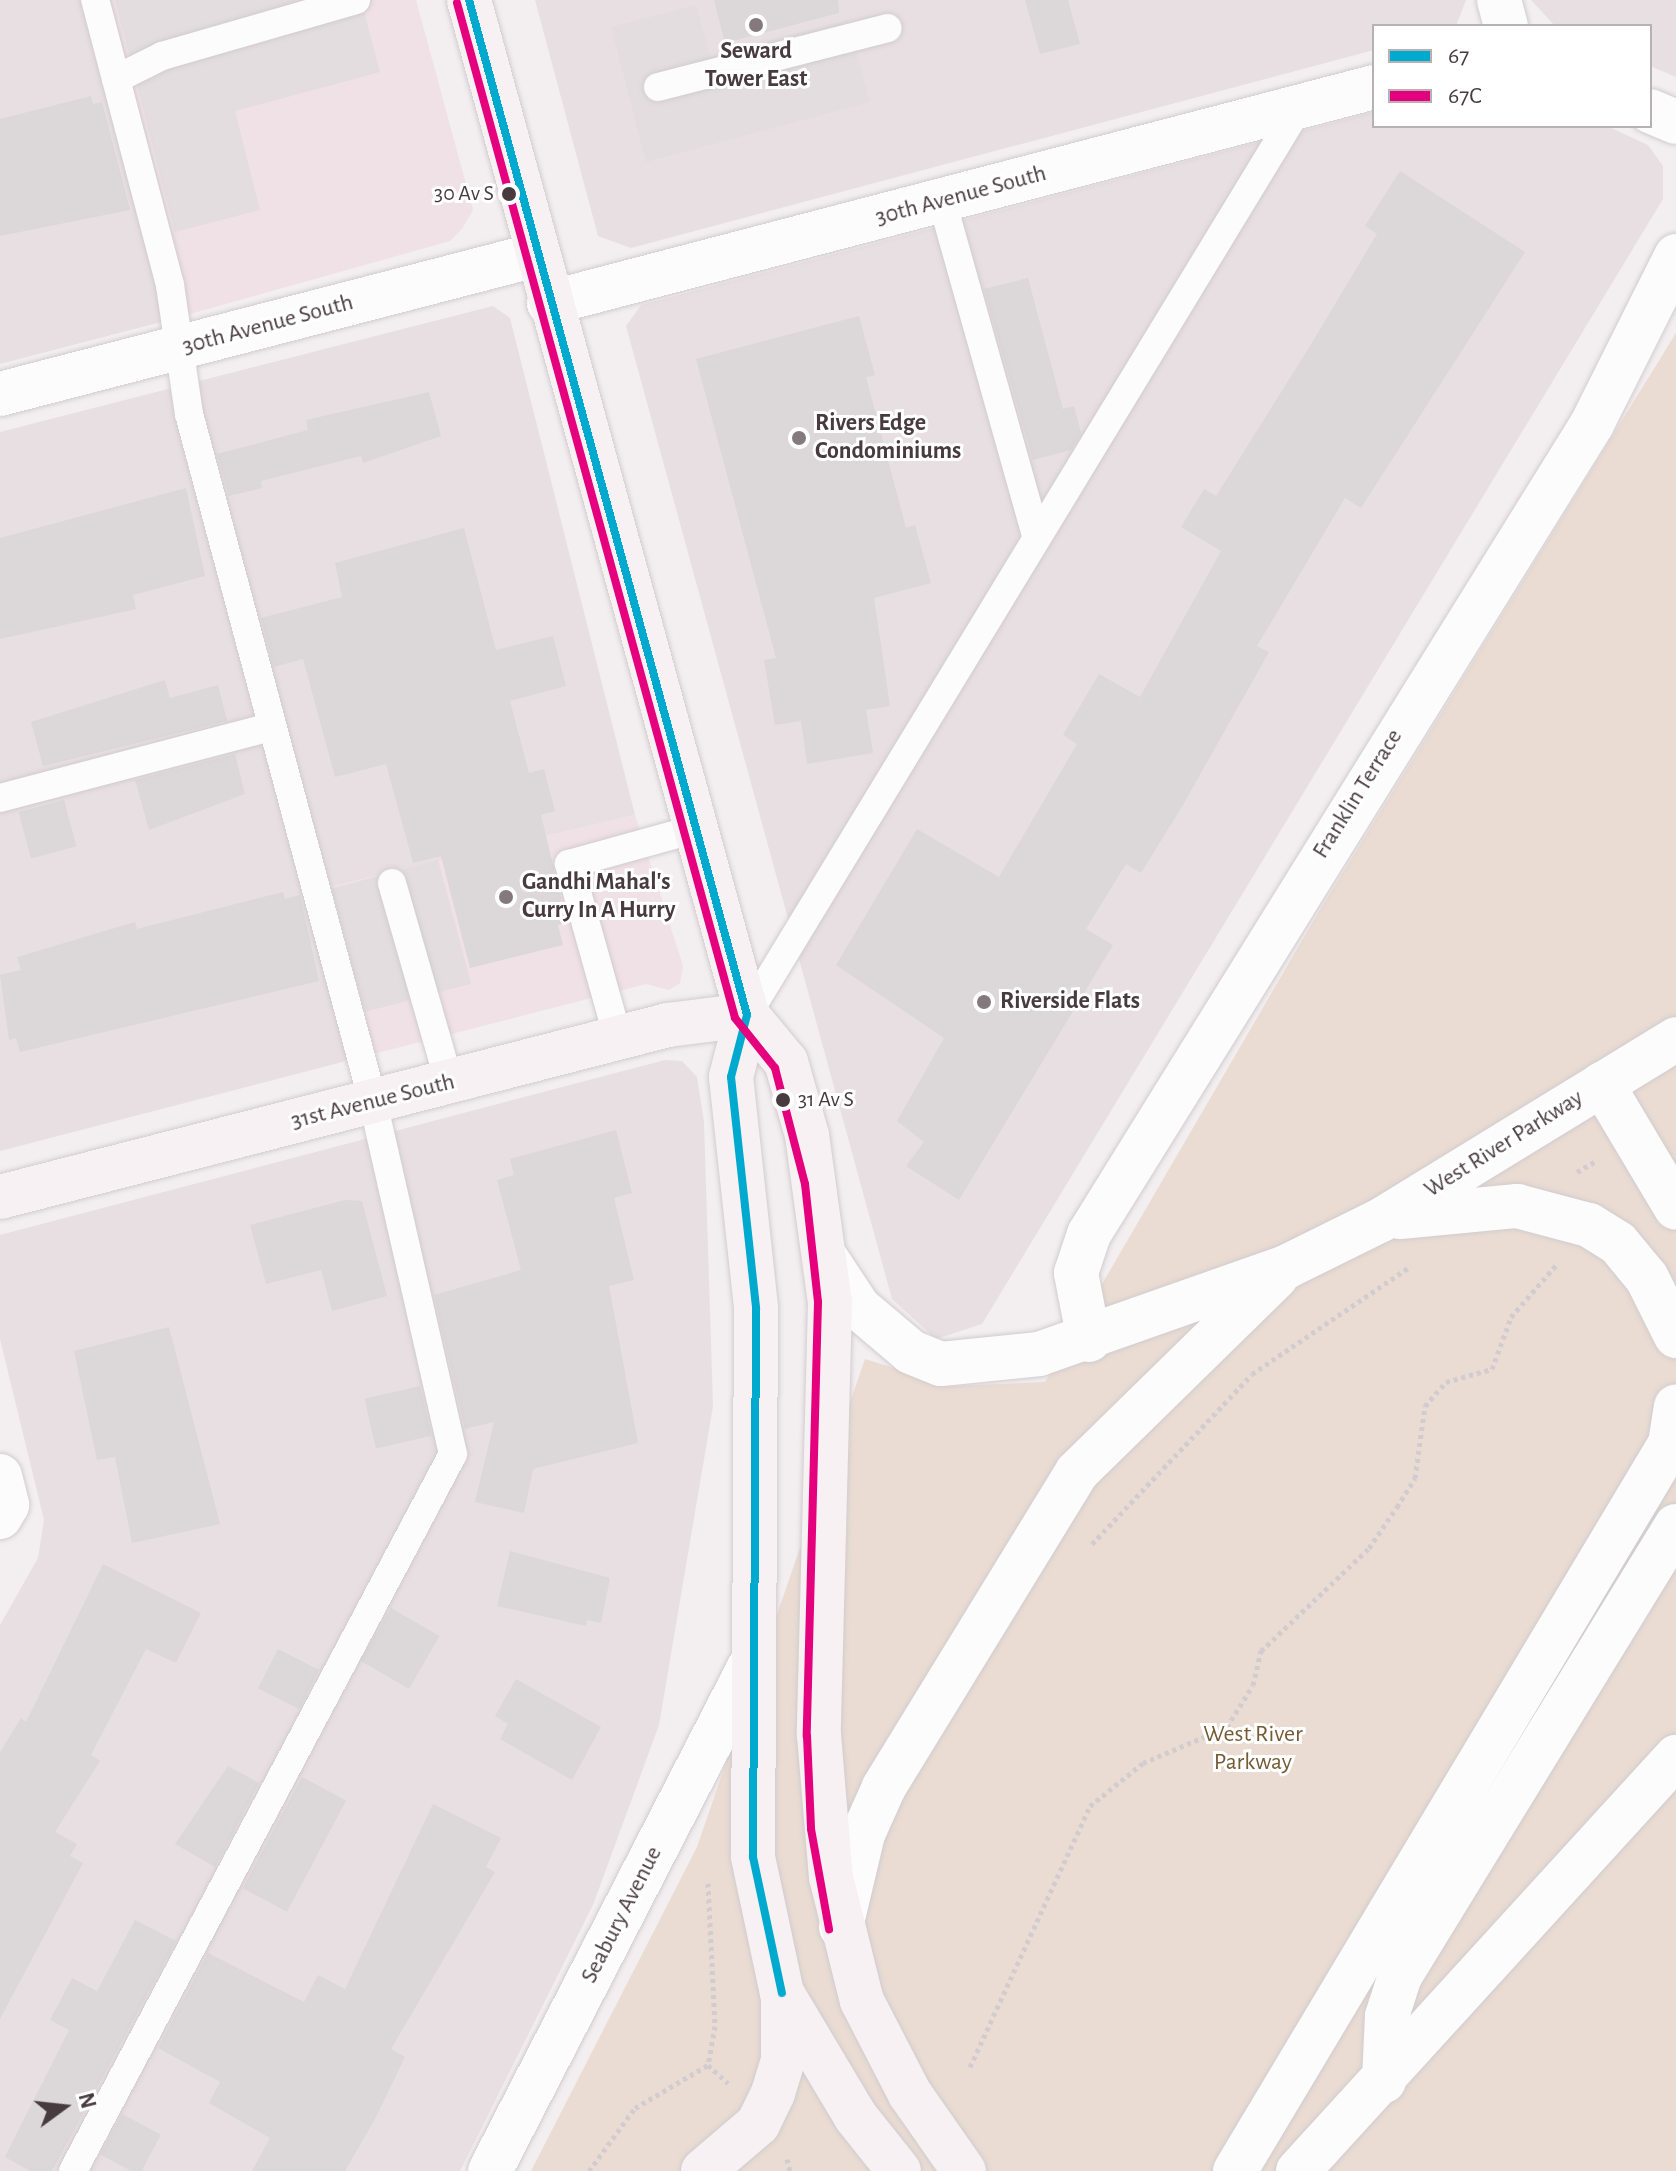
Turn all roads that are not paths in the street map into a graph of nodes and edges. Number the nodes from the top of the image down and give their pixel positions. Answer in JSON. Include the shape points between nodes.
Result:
{"nodes":[{"id":1,"x":95,"y":0,"type":"edge"},
{"id":2,"x":356,"y":0,"type":"edge"},
{"id":3,"x":469,"y":0,"type":"edge"},
{"id":4,"x":1499,"y":0,"type":"edge"},
{"id":5,"x":1505,"y":24,"type":"edge"},
{"id":6,"x":888,"y":28,"type":"dead end"},
{"id":7,"x":116,"y":79,"type":"junction"},
{"id":8,"x":658,"y":87,"type":"dead end"},
{"id":9,"x":1372,"y":88,"type":"edge"},
{"id":10,"x":1299,"y":107,"type":"junction"},
{"id":11,"x":1652,"y":112,"type":"edge"},
{"id":12,"x":1676,"y":122,"type":"edge"},
{"id":13,"x":942,"y":201,"type":"junction"},
{"id":14,"x":536,"y":255,"type":"junction"},
{"id":15,"x":1676,"y":256,"type":"edge"},
{"id":16,"x":549,"y":303,"type":"junction"},
{"id":17,"x":180,"y":348,"type":"junction"},
{"id":18,"x":0,"y":394,"type":"edge"},
{"id":19,"x":1037,"y":538,"type":"junction"},
{"id":20,"x":271,"y":727,"type":"junction"},
{"id":21,"x":0,"y":798,"type":"edge"},
{"id":22,"x":695,"y":829,"type":"junction"},
{"id":23,"x":392,"y":883,"type":"dead end"},
{"id":24,"x":747,"y":1015,"type":"junction"},
{"id":25,"x":618,"y":1038,"type":"junction"},
{"id":26,"x":1676,"y":1039,"type":"edge"},
{"id":27,"x":449,"y":1082,"type":"junction"},
{"id":28,"x":1602,"y":1084,"type":"junction"},
{"id":29,"x":373,"y":1102,"type":"junction"},
{"id":30,"x":0,"y":1197,"type":"edge"},
{"id":31,"x":1676,"y":1208,"type":"edge"},
{"id":32,"x":1381,"y":1220,"type":"junction"},
{"id":33,"x":826,"y":1258,"type":"junction"},
{"id":34,"x":1286,"y":1267,"type":"junction"},
{"id":35,"x":1676,"y":1336,"type":"edge"},
{"id":36,"x":1089,"y":1340,"type":"junction"},
{"id":37,"x":1676,"y":1406,"type":"edge"},
{"id":38,"x":0,"y":1476,"type":"edge"},
{"id":39,"x":0,"y":1517,"type":"edge"},
{"id":40,"x":1676,"y":1526,"type":"edge"},
{"id":41,"x":753,"y":1660,"type":"junction"},
{"id":42,"x":1676,"y":1757,"type":"edge"},
{"id":43,"x":841,"y":1927,"type":"junction"},
{"id":44,"x":782,"y":1993,"type":"junction"},
{"id":45,"x":1384,"y":2081,"type":"junction"},
{"id":46,"x":73,"y":2171,"type":"edge"},
{"id":47,"x":490,"y":2171,"type":"edge"},
{"id":48,"x":703,"y":2171,"type":"edge"},
{"id":49,"x":899,"y":2171,"type":"edge"},
{"id":50,"x":964,"y":2171,"type":"edge"},
{"id":51,"x":1235,"y":2171,"type":"edge"},
{"id":52,"x":1298,"y":2171,"type":"edge"}],
"edges":[{"from":1,"to":7,"type":"lane"},
{"from":2,"to":7,"type":"lane","via":[[162,56]]},
{"from":3,"to":14,"type":"street"},
{"from":4,"to":5,"type":"street"},
{"from":6,"to":8,"type":"lane"},
{"from":7,"to":17,"type":"lane"},
{"from":9,"to":10,"type":"street","name":"30th Avenue South"},
{"from":10,"to":13,"type":"street","name":"30th Avenue South"},
{"from":10,"to":19,"type":"lane"},
{"from":11,"to":12,"type":"street"},
{"from":13,"to":16,"type":"street","name":"30th Avenue South"},
{"from":13,"to":19,"type":"lane"},
{"from":14,"to":16,"type":"street"},
{"from":14,"to":17,"type":"street","name":"30th Avenue South"},
{"from":15,"to":36,"type":"street","name":"Franklin Terrace","via":[[1592,424],[1089,1234],[1076,1273],[1076,1304]]},
{"from":16,"to":22,"type":"street"},
{"from":17,"to":18,"type":"street","name":"30th Avenue South"},
{"from":17,"to":20,"type":"lane","via":[[189,414]]},
{"from":19,"to":24,"type":"lane"},
{"from":20,"to":21,"type":"lane"},
{"from":20,"to":29,"type":"lane"},
{"from":22,"to":24,"type":"street"},
{"from":22,"to":25,"type":"lane","via":[[569,864]]},
{"from":23,"to":27,"type":"lane"},
{"from":24,"to":25,"type":"street","name":"31st Avenue South"},
{"from":24,"to":33,"type":"street","via":[[786,1062],[807,1135]]},
{"from":24,"to":41,"type":"street","via":[[731,1077],[756,1309]]},
{"from":25,"to":27,"type":"street","name":"31st Avenue South"},
{"from":26,"to":28,"type":"street","name":"West River Parkway"},
{"from":27,"to":29,"type":"street","name":"31st Avenue South"},
{"from":28,"to":31,"type":"street"},
{"from":28,"to":32,"type":"street","name":"West River Parkway"},
{"from":29,"to":30,"type":"street","name":"31st Avenue South"},
{"from":29,"to":46,"type":"lane","via":[[453,1454]]},
{"from":32,"to":34,"type":"street","name":"West River Parkway"},
{"from":32,"to":35,"type":"street","via":[[1517,1206],[1589,1225],[1618,1243],[1647,1278]]},
{"from":33,"to":36,"type":"street","name":"West River Parkway","via":[[888,1337],[941,1364],[1039,1354]]},
{"from":33,"to":43,"type":"street","via":[[819,1735],[823,1827]]},
{"from":34,"to":36,"type":"street","name":"West River Parkway"},
{"from":34,"to":43,"type":"street","name":"West River Parkway","via":[[1077,1472],[884,1787],[863,1834]]},
{"from":37,"to":51,"type":"street","via":[[1670,1444]]},
{"from":38,"to":39,"type":"street","via":[[7,1505]]},
{"from":40,"to":45,"type":"street","via":[[1400,1976],[1387,2016]]},
{"from":41,"to":44,"type":"street","via":[[753,1857]]},
{"from":41,"to":47,"type":"street","name":"Seabury Avenue"},
{"from":42,"to":45,"type":"street"},
{"from":43,"to":50,"type":"street","via":[[862,2001],[891,2059]]},
{"from":44,"to":48,"type":"street","via":[[783,2060],[773,2093],[758,2124]]},
{"from":44,"to":49,"type":"street","via":[[856,2117]]},
{"from":45,"to":52,"type":"street"}]}
